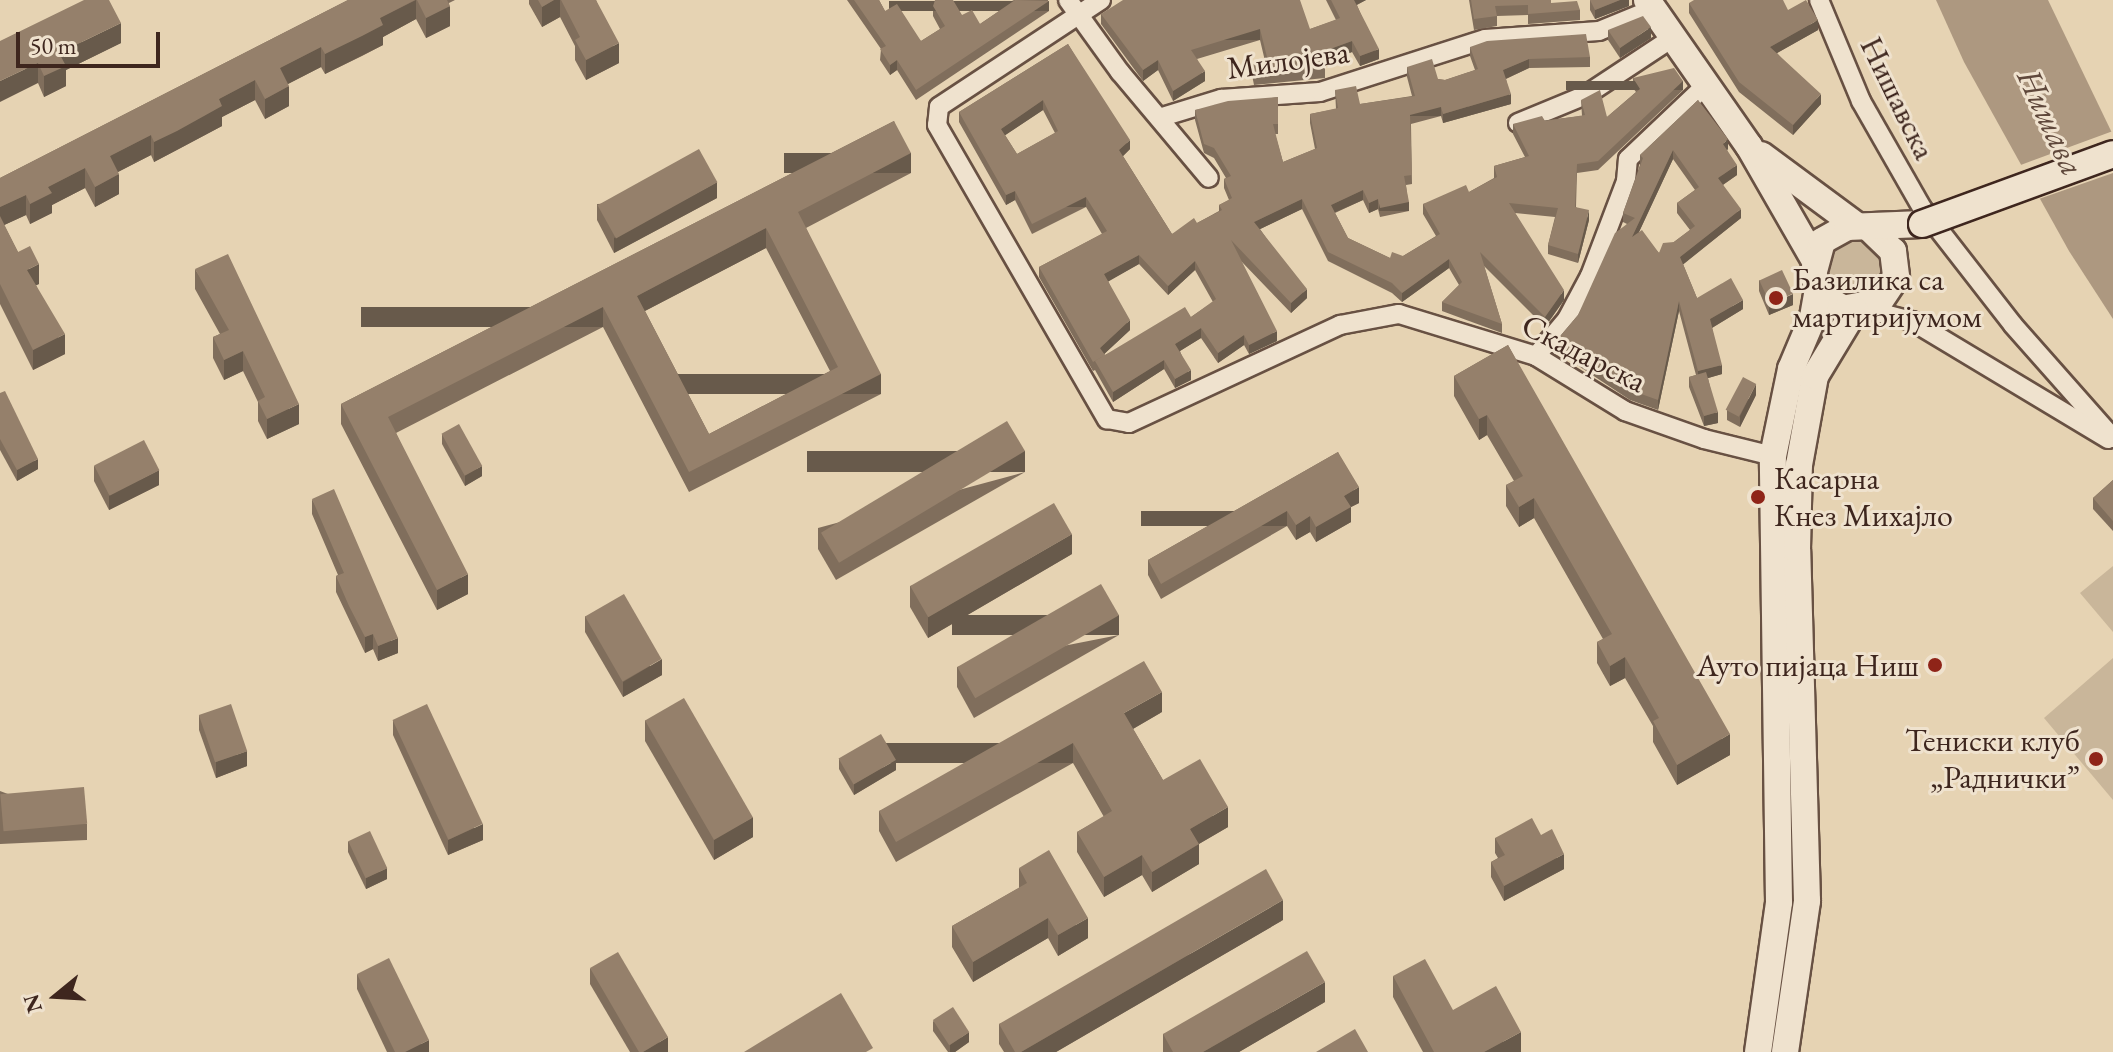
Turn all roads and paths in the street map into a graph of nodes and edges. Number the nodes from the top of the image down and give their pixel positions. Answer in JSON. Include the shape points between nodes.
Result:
{"nodes":[{"id":1,"x":1101,"y":0,"type":"edge"},
{"id":2,"x":1819,"y":0,"type":"edge"},
{"id":3,"x":1650,"y":4,"type":"edge"},
{"id":4,"x":1073,"y":8,"type":"edge"},
{"id":5,"x":1672,"y":38,"type":"junction"},
{"id":6,"x":1704,"y":87,"type":"junction"},
{"id":7,"x":1162,"y":117,"type":"junction"},
{"id":8,"x":1518,"y":123,"type":"edge"},
{"id":9,"x":1749,"y":146,"type":"junction"},
{"id":10,"x":2113,"y":154,"type":"edge"},
{"id":11,"x":1209,"y":178,"type":"dead end"},
{"id":12,"x":1926,"y":221,"type":"junction"},
{"id":13,"x":1864,"y":227,"type":"junction"},
{"id":14,"x":1814,"y":259,"type":"junction"},
{"id":15,"x":1896,"y":262,"type":"junction"},
{"id":16,"x":1818,"y":290,"type":"junction"},
{"id":17,"x":1860,"y":310,"type":"junction"},
{"id":18,"x":1536,"y":356,"type":"junction"},
{"id":19,"x":2113,"y":440,"type":"edge"},
{"id":20,"x":1773,"y":456,"type":"junction"},
{"id":21,"x":1758,"y":1052,"type":"edge"},
{"id":22,"x":1785,"y":1052,"type":"edge"}],
"edges":[{"from":1,"to":4,"type":"street"},
{"from":2,"to":12,"type":"street","name":"Нишавска","via":[[1877,132]]},
{"from":3,"to":5,"type":"main road"},
{"from":3,"to":7,"type":"street","name":"Милојева","via":[[1599,31],[1485,39],[1320,92],[1221,99]]},
{"from":4,"to":7,"type":"street","via":[[1120,72]]},
{"from":4,"to":18,"type":"street","name":"Скадарска","via":[[939,107],[940,131],[1107,419],[1129,423],[1363,317],[1399,314]]},
{"from":5,"to":6,"type":"main road"},
{"from":5,"to":8,"type":"street","via":[[1586,95]]},
{"from":6,"to":9,"type":"main road"},
{"from":6,"to":18,"type":"street","via":[[1628,159],[1621,196],[1590,276],[1567,319]]},
{"from":7,"to":11,"type":"street"},
{"from":9,"to":13,"type":"main road"},
{"from":9,"to":14,"type":"main road"},
{"from":10,"to":12,"type":"main road","bridge":true},
{"from":12,"to":13,"type":"main road"},
{"from":12,"to":15,"type":"main road"},
{"from":12,"to":19,"type":"street","name":"Нишавска"},
{"from":13,"to":14,"type":"main road","via":[[1829,234]]},
{"from":13,"to":15,"type":"main road","via":[[1888,242]]},
{"from":14,"to":16,"type":"main road"},
{"from":15,"to":17,"type":"main road","via":[[1890,291]]},
{"from":16,"to":17,"type":"main road","via":[[1834,305]]},
{"from":16,"to":20,"type":"main road","via":[[1784,395]]},
{"from":17,"to":19,"type":"street","via":[[1912,321]]},
{"from":17,"to":22,"type":"main road","via":[[1815,376],[1799,465],[1807,901]]},
{"from":18,"to":20,"type":"street","name":"Скадарска","via":[[1625,411]]},
{"from":20,"to":21,"type":"main road","via":[[1779,902]]}]}
